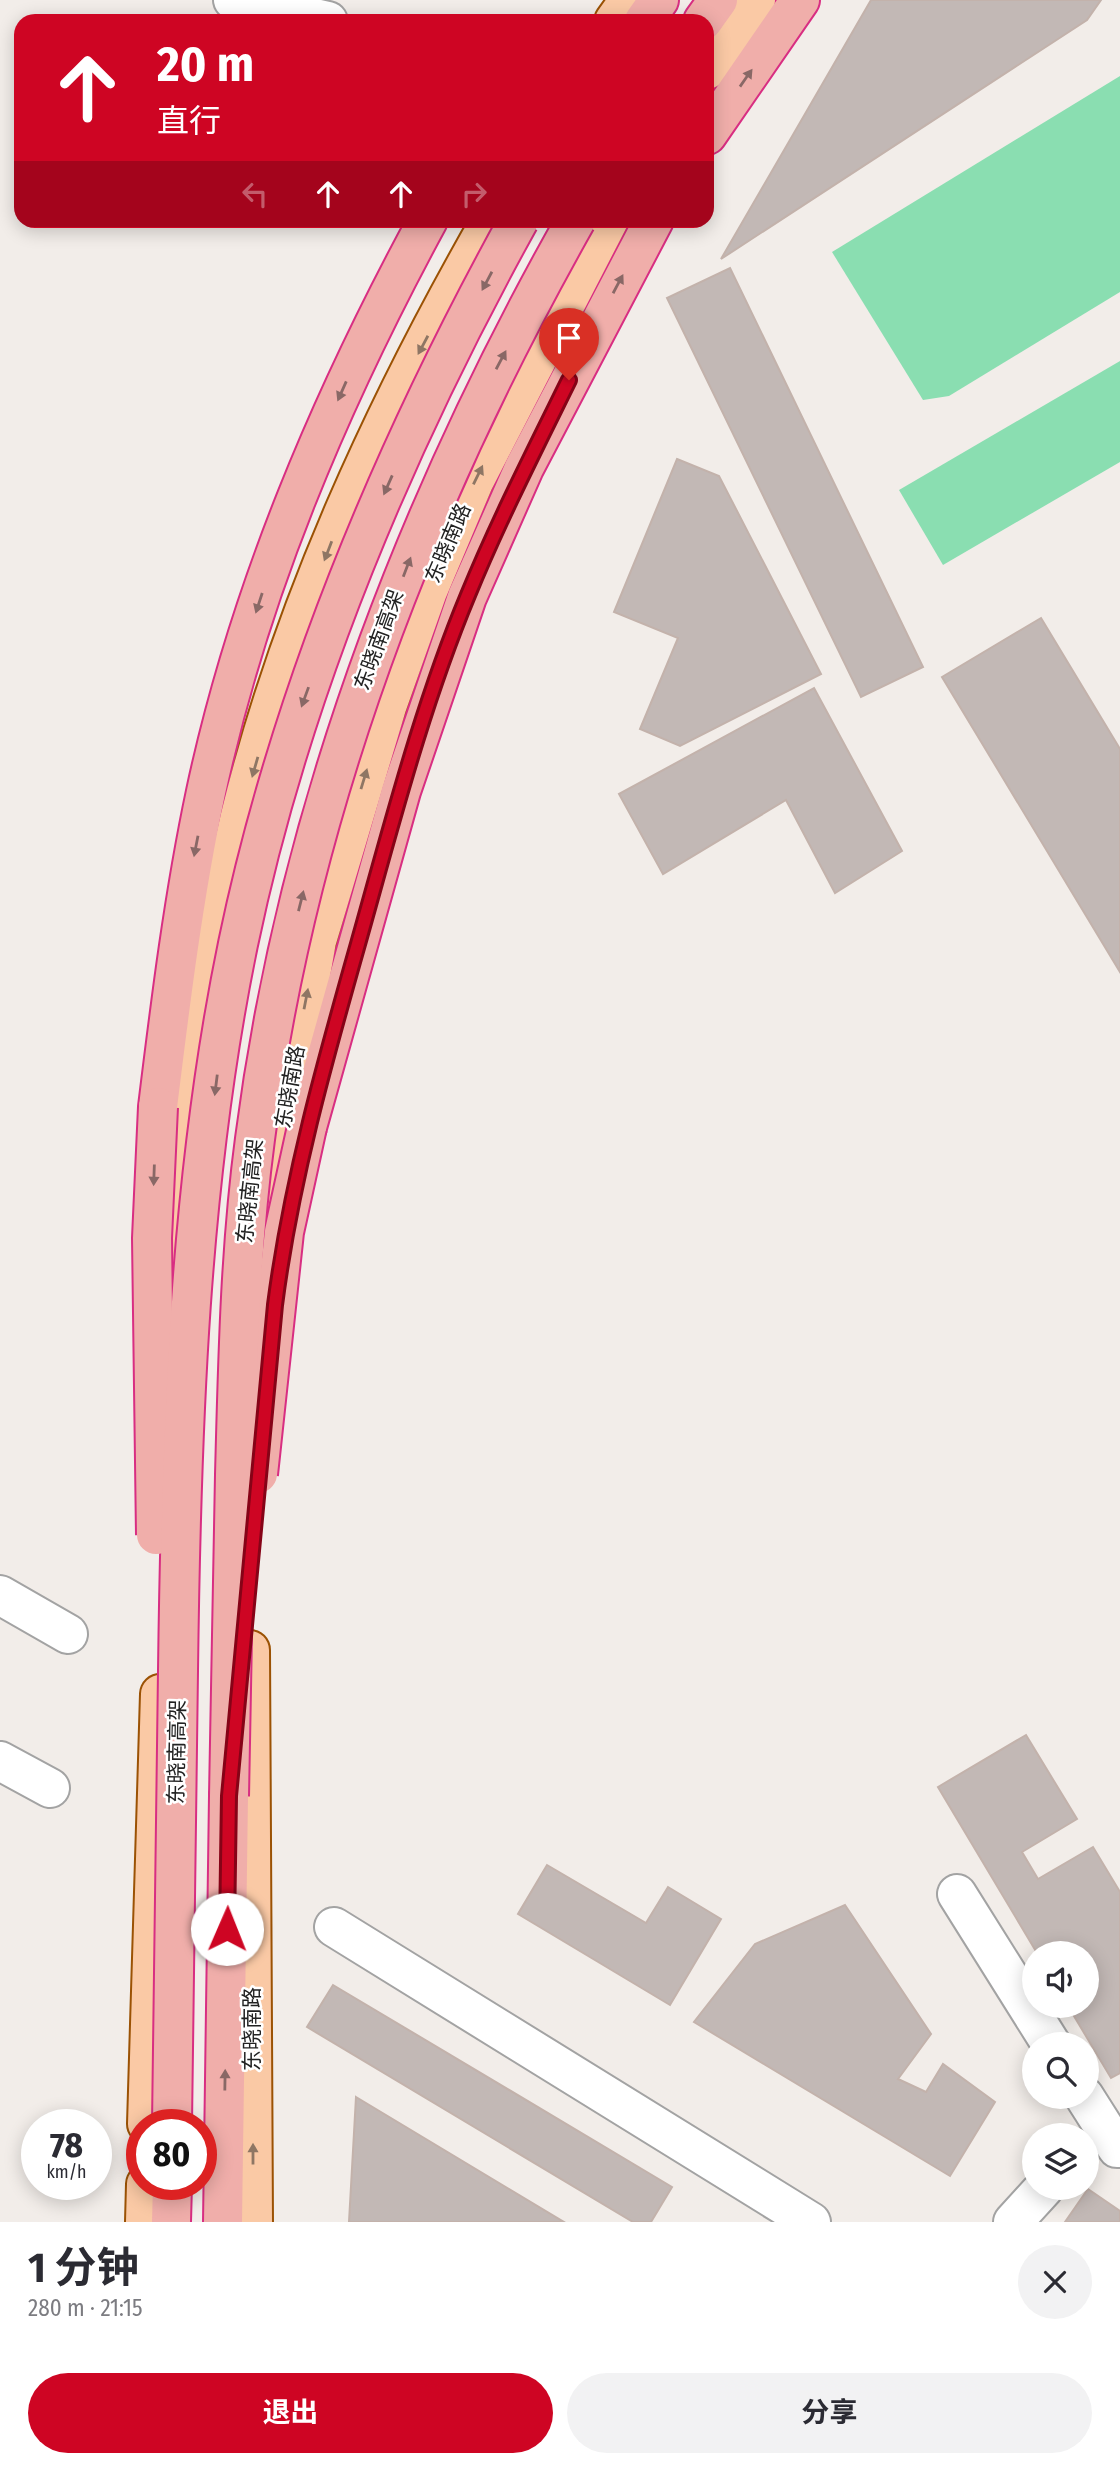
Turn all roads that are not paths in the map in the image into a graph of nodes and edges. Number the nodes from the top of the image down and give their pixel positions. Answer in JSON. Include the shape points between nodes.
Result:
{"nodes":[{"id":1,"x":233,"y":0,"type":"edge"},
{"id":2,"x":756,"y":0,"type":"edge"},
{"id":3,"x":800,"y":0,"type":"edge"},
{"id":4,"x":296,"y":14,"type":"edge"},
{"id":5,"x":714,"y":60,"type":"edge"},
{"id":6,"x":714,"y":125,"type":"edge"},
{"id":7,"x":424,"y":228,"type":"edge"},
{"id":8,"x":487,"y":228,"type":"edge"},
{"id":9,"x":515,"y":228,"type":"edge"},
{"id":10,"x":572,"y":228,"type":"edge"},
{"id":11,"x":605,"y":228,"type":"edge"},
{"id":12,"x":650,"y":228,"type":"edge"},
{"id":13,"x":0,"y":1595,"type":"edge"},
{"id":14,"x":68,"y":1634,"type":"dead end"},
{"id":15,"x":0,"y":1761,"type":"edge"},
{"id":16,"x":50,"y":1788,"type":"dead end"},
{"id":17,"x":229,"y":1796,"type":"junction"},
{"id":18,"x":957,"y":1894,"type":"dead end"},
{"id":19,"x":334,"y":1927,"type":"dead end"},
{"id":20,"x":1043,"y":2032,"type":"edge"},
{"id":21,"x":147,"y":2109,"type":"edge"},
{"id":22,"x":162,"y":2109,"type":"edge"},
{"id":23,"x":172,"y":2109,"type":"edge"},
{"id":24,"x":146,"y":2200,"type":"edge"},
{"id":25,"x":163,"y":2200,"type":"edge"},
{"id":26,"x":172,"y":2200,"type":"edge"},
{"id":27,"x":1033,"y":2200,"type":"edge"},
{"id":28,"x":145,"y":2222,"type":"edge"},
{"id":29,"x":163,"y":2222,"type":"edge"},
{"id":30,"x":171,"y":2222,"type":"edge"},
{"id":31,"x":223,"y":2222,"type":"edge"},
{"id":32,"x":253,"y":2222,"type":"edge"},
{"id":33,"x":811,"y":2222,"type":"edge"},
{"id":34,"x":1013,"y":2222,"type":"edge"}],
"edges":[{"from":1,"to":4,"type":"street"},
{"from":2,"to":5,"type":"main road"},
{"from":6,"to":3,"type":"highway","one_way":true},
{"from":7,"to":22,"type":"highway","one_way":true,"bridge":true,"via":[[353,367],[279,542],[206,791],[178,946],[158,1107],[152,1238]]},
{"from":8,"to":21,"type":"main road","one_way":true,"via":[[395,398],[300,623],[240,816],[200,1022],[172,1287]]},
{"from":9,"to":23,"type":"highway","name":"东晓南高架","one_way":true,"bridge":true,"via":[[421,412],[339,602],[280,774],[226,1007],[194,1269],[180,1517]]},
{"from":17,"to":10,"type":"highway","name":"东晓南高架","one_way":true,"bridge":true,"via":[[242,1273],[255,1137],[282,985],[338,763],[419,534],[492,378]]},
{"from":32,"to":11,"type":"main road","name":"东晓南路","one_way":true,"via":[[250,1610],[257,1335],[269,1213],[296,1050],[317,942],[346,838],[428,591],[474,482]]},
{"from":17,"to":12,"type":"highway","one_way":true,"bridge":true,"via":[[275,1305],[284,1232],[307,1127],[401,791],[467,597],[524,468]]},
{"from":13,"to":14,"type":"street"},
{"from":15,"to":16,"type":"street"},
{"from":31,"to":17,"type":"highway","name":"东晓南高架","one_way":true},
{"from":18,"to":20,"type":"street"},
{"from":19,"to":33,"type":"street"},
{"from":24,"to":28,"type":"main road"},
{"from":25,"to":29,"type":"highway"},
{"from":26,"to":30,"type":"highway"},
{"from":27,"to":34,"type":"street"}]}
